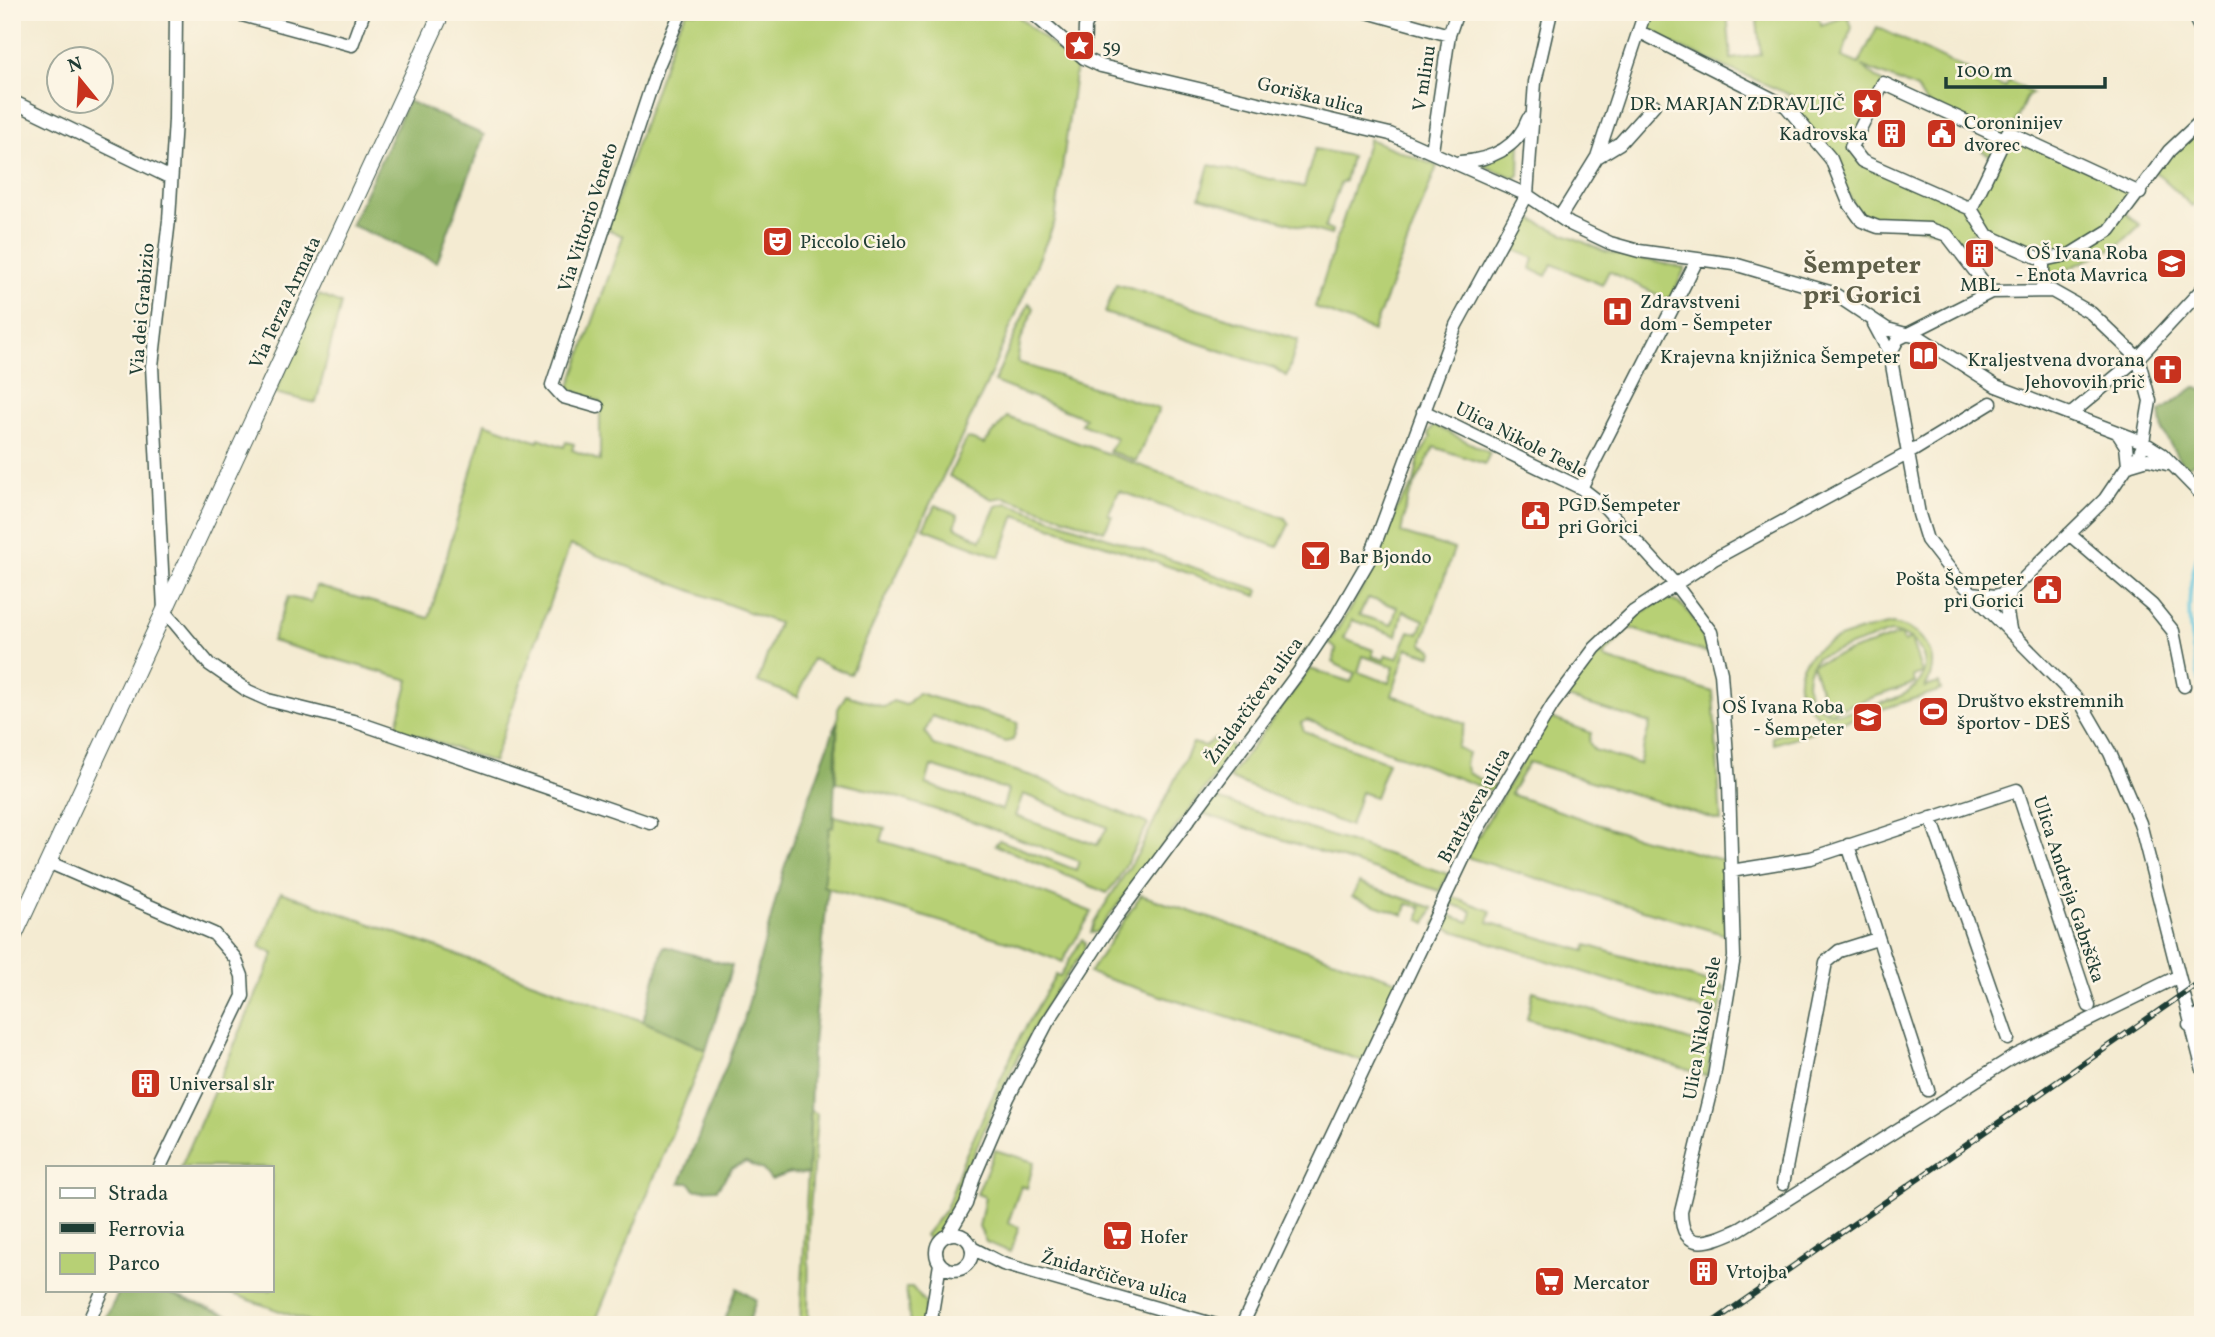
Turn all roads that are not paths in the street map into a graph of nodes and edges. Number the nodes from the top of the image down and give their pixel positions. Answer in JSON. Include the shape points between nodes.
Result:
{"nodes":[{"id":1,"x":176,"y":12,"type":"edge"},
{"id":2,"x":231,"y":12,"type":"edge"},
{"id":3,"x":364,"y":12,"type":"edge"},
{"id":4,"x":442,"y":12,"type":"edge"},
{"id":5,"x":681,"y":12,"type":"edge"},
{"id":6,"x":1031,"y":12,"type":"edge"},
{"id":7,"x":1092,"y":12,"type":"edge"},
{"id":8,"x":1367,"y":12,"type":"edge"},
{"id":9,"x":1457,"y":12,"type":"edge"},
{"id":10,"x":1551,"y":12,"type":"edge"},
{"id":11,"x":1646,"y":12,"type":"edge"},
{"id":12,"x":2192,"y":12,"type":"edge"},
{"id":13,"x":1640,"y":32,"type":"junction"},
{"id":14,"x":2203,"y":34,"type":"edge"},
{"id":15,"x":1449,"y":35,"type":"junction"},
{"id":16,"x":1082,"y":56,"type":"junction"},
{"id":17,"x":12,"y":101,"type":"edge"},
{"id":18,"x":1654,"y":105,"type":"dead end"},
{"id":19,"x":1531,"y":111,"type":"junction"},
{"id":20,"x":2203,"y":118,"type":"edge"},
{"id":21,"x":2004,"y":139,"type":"junction"},
{"id":22,"x":1432,"y":151,"type":"junction"},
{"id":23,"x":1597,"y":158,"type":"junction"},
{"id":24,"x":1456,"y":163,"type":"junction"},
{"id":25,"x":172,"y":178,"type":"junction"},
{"id":26,"x":2140,"y":193,"type":"junction"},
{"id":27,"x":1527,"y":195,"type":"junction"},
{"id":28,"x":1971,"y":209,"type":"junction"},
{"id":29,"x":1560,"y":217,"type":"junction"},
{"id":30,"x":1698,"y":260,"type":"junction"},
{"id":31,"x":2043,"y":260,"type":"junction"},
{"id":32,"x":2203,"y":288,"type":"edge"},
{"id":33,"x":2040,"y":290,"type":"junction"},
{"id":34,"x":1991,"y":292,"type":"junction"},
{"id":35,"x":1867,"y":315,"type":"junction"},
{"id":36,"x":1909,"y":335,"type":"junction"},
{"id":37,"x":1891,"y":354,"type":"junction"},
{"id":38,"x":2138,"y":358,"type":"junction"},
{"id":39,"x":1991,"y":403,"type":"dead end"},
{"id":40,"x":598,"y":407,"type":"dead end"},
{"id":41,"x":1423,"y":411,"type":"junction"},
{"id":42,"x":2071,"y":414,"type":"junction"},
{"id":43,"x":2117,"y":432,"type":"junction"},
{"id":44,"x":2143,"y":442,"type":"junction"},
{"id":45,"x":1909,"y":453,"type":"junction"},
{"id":46,"x":2132,"y":463,"type":"junction"},
{"id":47,"x":2173,"y":466,"type":"junction"},
{"id":48,"x":1581,"y":488,"type":"junction"},
{"id":49,"x":2201,"y":491,"type":"edge"},
{"id":50,"x":2069,"y":534,"type":"junction"},
{"id":51,"x":1675,"y":584,"type":"junction"},
{"id":52,"x":2011,"y":591,"type":"junction"},
{"id":53,"x":1972,"y":593,"type":"junction"},
{"id":54,"x":164,"y":610,"type":"junction"},
{"id":55,"x":2010,"y":629,"type":"junction"},
{"id":56,"x":2185,"y":686,"type":"dead end"},
{"id":57,"x":1931,"y":818,"type":"junction"},
{"id":58,"x":650,"y":823,"type":"dead end"},
{"id":59,"x":1848,"y":845,"type":"junction"},
{"id":60,"x":48,"y":862,"type":"junction"},
{"id":61,"x":1731,"y":871,"type":"junction"},
{"id":62,"x":1877,"y":939,"type":"junction"},
{"id":63,"x":12,"y":940,"type":"edge"},
{"id":64,"x":2177,"y":977,"type":"junction"},
{"id":65,"x":2089,"y":1006,"type":"dead end"},
{"id":66,"x":2203,"y":1012,"type":"edge"},
{"id":67,"x":2189,"y":1025,"type":"junction"},
{"id":68,"x":2008,"y":1039,"type":"dead end"},
{"id":69,"x":2203,"y":1070,"type":"edge"},
{"id":70,"x":1928,"y":1090,"type":"dead end"},
{"id":71,"x":160,"y":1166,"type":"edge"},
{"id":72,"x":1783,"y":1184,"type":"dead end"},
{"id":73,"x":966,"y":1204,"type":"junction"},
{"id":74,"x":948,"y":1235,"type":"junction"},
{"id":75,"x":969,"y":1243,"type":"junction"},
{"id":76,"x":940,"y":1264,"type":"junction"},
{"id":77,"x":968,"y":1264,"type":"junction"},
{"id":78,"x":1003,"y":1264,"type":"junction"},
{"id":79,"x":955,"y":1271,"type":"junction"},
{"id":80,"x":102,"y":1292,"type":"edge"},
{"id":81,"x":934,"y":1303,"type":"junction"},
{"id":82,"x":87,"y":1325,"type":"edge"},
{"id":83,"x":930,"y":1325,"type":"edge"},
{"id":84,"x":1216,"y":1325,"type":"edge"},
{"id":85,"x":1242,"y":1325,"type":"edge"}],
"edges":[{"from":1,"to":25,"type":"street","name":"Via dei Grabizio"},
{"from":2,"to":3,"type":"street","via":[[352,45]]},
{"from":4,"to":54,"type":"main road","name":"Via Terza Armata"},
{"from":5,"to":40,"type":"street","name":"Via Vittorio Veneto","via":[[657,66],[552,385],[563,397]]},
{"from":6,"to":16,"type":"street"},
{"from":7,"to":16,"type":"street","via":[[1085,27]]},
{"from":8,"to":15,"type":"street"},
{"from":9,"to":15,"type":"street","name":"V mlinu"},
{"from":10,"to":19,"type":"street"},
{"from":11,"to":13,"type":"street"},
{"from":12,"to":14,"type":"street"},
{"from":13,"to":23,"type":"street"},
{"from":13,"to":34,"type":"street","via":[[1786,106],[1830,159],[1862,221],[1947,235]]},
{"from":15,"to":22,"type":"street","name":"V mlinu"},
{"from":16,"to":22,"type":"street","name":"Goriška ulica","via":[[1101,66],[1390,134]]},
{"from":17,"to":25,"type":"street"},
{"from":18,"to":23,"type":"street","via":[[1620,143]]},
{"from":19,"to":24,"type":"street","via":[[1524,131],[1500,153]]},
{"from":19,"to":27,"type":"street"},
{"from":20,"to":26,"type":"street","via":[[2169,151]]},
{"from":21,"to":26,"type":"street","via":[[2008,132]]},
{"from":21,"to":28,"type":"street"},
{"from":21,"to":28,"type":"street","via":[[1884,83],[1852,147],[1862,161]]},
{"from":22,"to":24,"type":"street","name":"Goriška ulica"},
{"from":23,"to":29,"type":"street"},
{"from":24,"to":27,"type":"street","name":"Goriška ulica"},
{"from":25,"to":54,"type":"street","name":"Via dei Grabizio","via":[[152,366]]},
{"from":26,"to":31,"type":"street","via":[[2110,230],[2071,254]]},
{"from":27,"to":29,"type":"street","name":"Goriška ulica"},
{"from":27,"to":41,"type":"street","name":"Žnidarčičeva ulica","via":[[1456,325]]},
{"from":28,"to":31,"type":"street","via":[[1987,235]]},
{"from":29,"to":30,"type":"street","name":"Goriška ulica","via":[[1610,243]]},
{"from":30,"to":35,"type":"street","name":"Goriška ulica","via":[[1734,264],[1823,290]]},
{"from":30,"to":48,"type":"street"},
{"from":31,"to":33,"type":"street"},
{"from":32,"to":38,"type":"street"},
{"from":33,"to":34,"type":"street"},
{"from":33,"to":38,"type":"street","via":[[2052,291],[2091,313]]},
{"from":34,"to":36,"type":"street"},
{"from":35,"to":36,"type":"street","name":"Goriška ulica","via":[[1887,329]]},
{"from":35,"to":37,"type":"street"},
{"from":36,"to":37,"type":"street","via":[[1898,339]]},
{"from":36,"to":42,"type":"street","name":"Goriška ulica","via":[[1922,338],[1996,386]]},
{"from":37,"to":45,"type":"street"},
{"from":38,"to":42,"type":"street"},
{"from":38,"to":44,"type":"street","via":[[2150,401]]},
{"from":39,"to":45,"type":"street","name":"Bratuževa ulica"},
{"from":41,"to":48,"type":"street","name":"Ulica Nikole Tesle"},
{"from":41,"to":73,"type":"street","name":"Žnidarčičeva ulica","via":[[1369,560],[1337,615],[1114,920],[1047,1023],[1008,1098]]},
{"from":42,"to":43,"type":"street","name":"Goriška ulica"},
{"from":43,"to":44,"type":"street","name":"Goriška ulica"},
{"from":43,"to":46,"type":"street"},
{"from":44,"to":46,"type":"street"},
{"from":44,"to":47,"type":"street","name":"Goriška ulica"},
{"from":45,"to":51,"type":"street","name":"Bratuževa ulica"},
{"from":45,"to":53,"type":"street","via":[[1927,540]]},
{"from":46,"to":47,"type":"street","via":[[2153,459]]},
{"from":46,"to":50,"type":"street","via":[[2105,499]]},
{"from":47,"to":49,"type":"street","name":"Goriška ulica"},
{"from":48,"to":51,"type":"street","name":"Ulica Nikole Tesle","via":[[1603,505]]},
{"from":50,"to":52,"type":"street"},
{"from":50,"to":56,"type":"street","via":[[2152,605],[2173,631]]},
{"from":51,"to":61,"type":"street","name":"Ulica Nikole Tesle","via":[[1711,632],[1721,673]]},
{"from":51,"to":85,"type":"street","name":"Bratuževa ulica","via":[[1633,612],[1595,648],[1553,704],[1483,820]]},
{"from":52,"to":53,"type":"street","via":[[1995,596]]},
{"from":52,"to":55,"type":"street","via":[[2006,607]]},
{"from":53,"to":55,"type":"street"},
{"from":54,"to":58,"type":"street","via":[[209,664],[268,700],[353,721]]},
{"from":54,"to":60,"type":"main road","name":"Via Terza Armata"},
{"from":55,"to":64,"type":"street","via":[[2081,703],[2110,753],[2140,823]]},
{"from":57,"to":59,"type":"street","name":"Ulica Andreja Gabrščka"},
{"from":57,"to":65,"type":"street","name":"Ulica Andreja Gabrščka","via":[[2017,789]]},
{"from":57,"to":68,"type":"street"},
{"from":59,"to":61,"type":"street","name":"Ulica Andreja Gabrščka","via":[[1780,865]]},
{"from":59,"to":62,"type":"street"},
{"from":60,"to":63,"type":"main road","name":"Via Terza Armata"},
{"from":60,"to":71,"type":"street","via":[[214,934],[235,958],[242,976],[243,996]]},
{"from":61,"to":64,"type":"street","name":"Ulica Nikole Tesle","via":[[1735,945],[1726,1017],[1681,1212],[1688,1237],[1699,1242],[1714,1241],[1740,1229],[2013,1057]]},
{"from":62,"to":70,"type":"street"},
{"from":62,"to":72,"type":"street","via":[[1839,951],[1826,962]]},
{"from":64,"to":67,"type":"street"},
{"from":66,"to":67,"type":"street"},
{"from":67,"to":69,"type":"street"},
{"from":73,"to":74,"type":"street","name":"Žnidarčičeva ulica"},
{"from":73,"to":75,"type":"street","name":"Žnidarčičeva ulica"},
{"from":74,"to":75,"type":"street","name":"Žnidarčičeva ulica"},
{"from":74,"to":76,"type":"street","name":"Žnidarčičeva ulica","via":[[936,1247]]},
{"from":75,"to":77,"type":"street","name":"Žnidarčičeva ulica"},
{"from":75,"to":78,"type":"street","name":"Žnidarčičeva ulica"},
{"from":76,"to":79,"type":"street"},
{"from":76,"to":81,"type":"street","name":"Žnidarčičeva ulica"},
{"from":77,"to":78,"type":"street","name":"Žnidarčičeva ulica"},
{"from":77,"to":79,"type":"street","name":"Žnidarčičeva ulica"},
{"from":78,"to":84,"type":"street","name":"Žnidarčičeva ulica"},
{"from":79,"to":81,"type":"street","name":"Žnidarčičeva ulica"},
{"from":80,"to":82,"type":"street"},
{"from":81,"to":83,"type":"street","name":"Žnidarčičeva ulica"}]}
